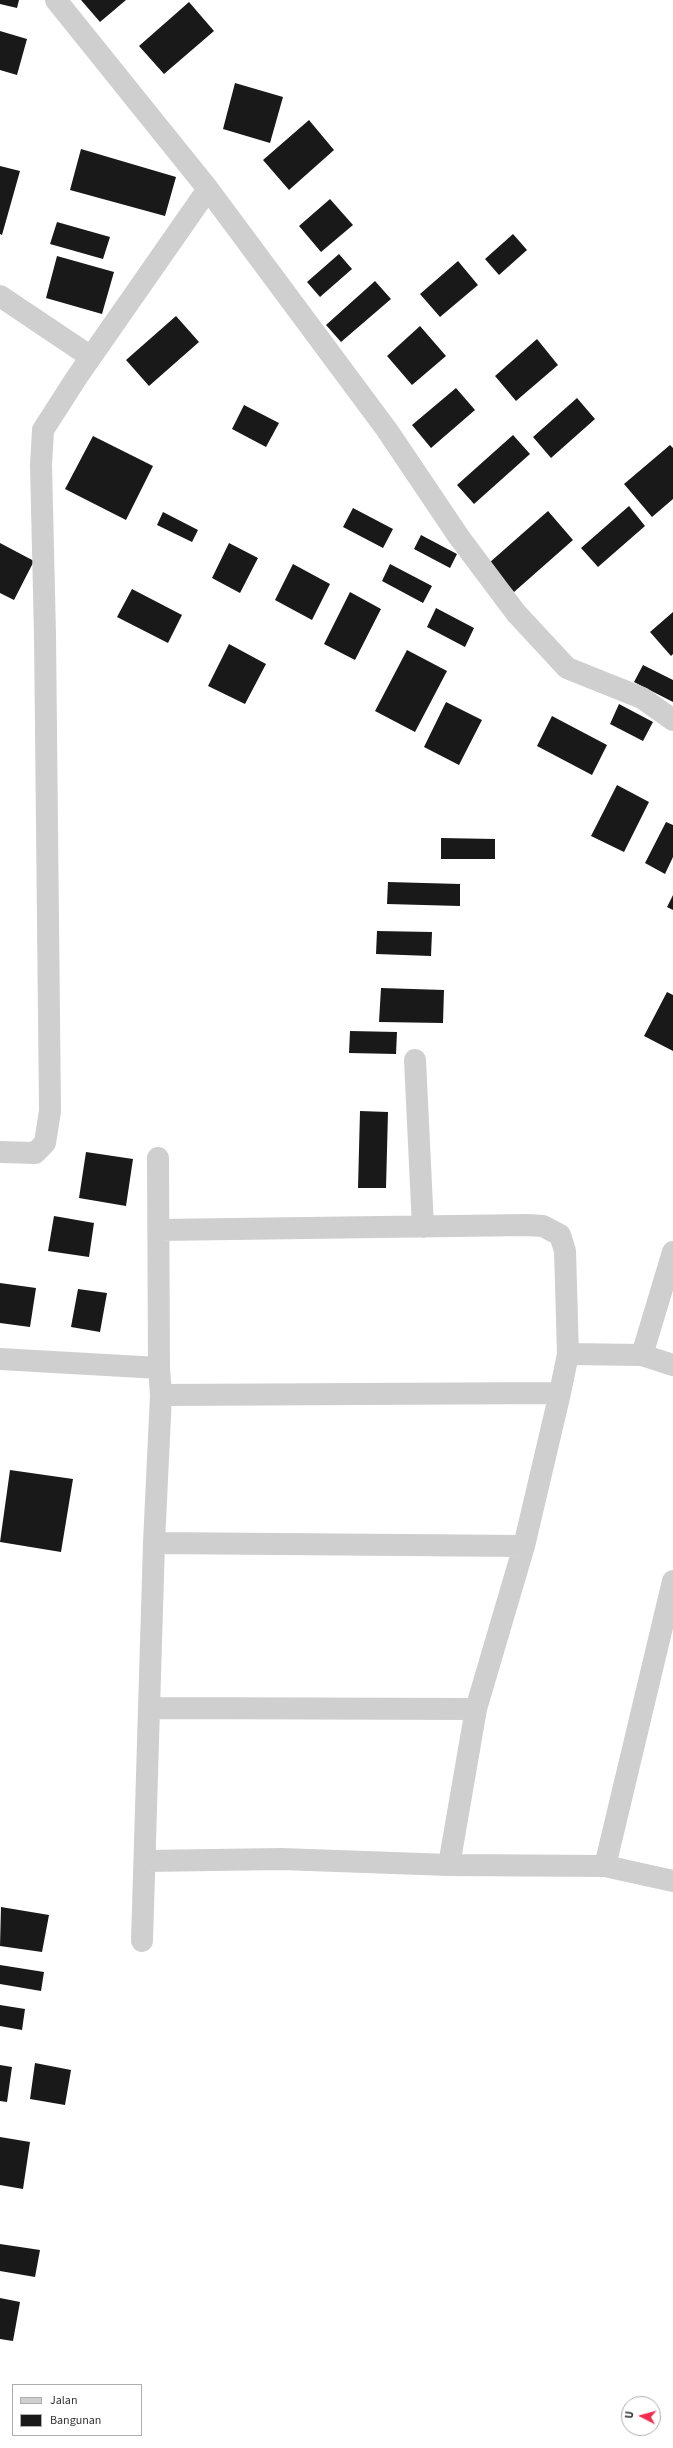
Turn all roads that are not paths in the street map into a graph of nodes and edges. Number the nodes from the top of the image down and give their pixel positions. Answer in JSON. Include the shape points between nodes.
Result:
{"nodes":[{"id":1,"x":56,"y":0,"type":"edge"},
{"id":2,"x":208,"y":189,"type":"junction"},
{"id":3,"x":0,"y":296,"type":"edge"},
{"id":4,"x":91,"y":357,"type":"junction"},
{"id":5,"x":673,"y":720,"type":"edge"},
{"id":6,"x":415,"y":1060,"type":"dead end"},
{"id":7,"x":0,"y":1152,"type":"edge"},
{"id":8,"x":158,"y":1158,"type":"dead end"},
{"id":9,"x":423,"y":1227,"type":"junction"},
{"id":10,"x":159,"y":1230,"type":"junction"},
{"id":11,"x":673,"y":1252,"type":"edge"},
{"id":12,"x":568,"y":1354,"type":"junction"},
{"id":13,"x":642,"y":1355,"type":"junction"},
{"id":14,"x":0,"y":1359,"type":"edge"},
{"id":15,"x":673,"y":1365,"type":"edge"},
{"id":16,"x":159,"y":1368,"type":"junction"},
{"id":17,"x":560,"y":1393,"type":"junction"},
{"id":18,"x":161,"y":1395,"type":"junction"},
{"id":19,"x":154,"y":1543,"type":"junction"},
{"id":20,"x":524,"y":1546,"type":"junction"},
{"id":21,"x":673,"y":1581,"type":"edge"},
{"id":22,"x":149,"y":1708,"type":"junction"},
{"id":23,"x":476,"y":1709,"type":"junction"},
{"id":24,"x":145,"y":1861,"type":"junction"},
{"id":25,"x":449,"y":1864,"type":"junction"},
{"id":26,"x":605,"y":1866,"type":"junction"},
{"id":27,"x":673,"y":1881,"type":"edge"},
{"id":28,"x":142,"y":1941,"type":"dead end"}],
"edges":[{"from":1,"to":2,"type":"street"},
{"from":2,"to":4,"type":"street"},
{"from":2,"to":5,"type":"street","via":[[378,418],[516,613],[544,646],[567,668],[642,698]]},
{"from":3,"to":4,"type":"street"},
{"from":4,"to":7,"type":"street","via":[[43,430],[40,444],[46,635],[49,1126],[46,1143],[36,1153]]},
{"from":6,"to":9,"type":"street"},
{"from":8,"to":10,"type":"street"},
{"from":9,"to":10,"type":"street"},
{"from":9,"to":12,"type":"street","via":[[527,1225],[543,1226],[560,1235],[565,1250]]},
{"from":10,"to":16,"type":"street"},
{"from":11,"to":13,"type":"street"},
{"from":12,"to":13,"type":"street"},
{"from":12,"to":17,"type":"street"},
{"from":13,"to":15,"type":"street"},
{"from":14,"to":16,"type":"street"},
{"from":16,"to":18,"type":"street"},
{"from":17,"to":18,"type":"street"},
{"from":17,"to":20,"type":"street"},
{"from":18,"to":19,"type":"street"},
{"from":19,"to":20,"type":"street"},
{"from":19,"to":22,"type":"street"},
{"from":20,"to":23,"type":"street"},
{"from":21,"to":26,"type":"street"},
{"from":22,"to":23,"type":"street"},
{"from":22,"to":24,"type":"street"},
{"from":23,"to":25,"type":"street"},
{"from":24,"to":25,"type":"street","via":[[281,1859]]},
{"from":24,"to":28,"type":"street"},
{"from":25,"to":26,"type":"street"},
{"from":26,"to":27,"type":"street"}]}
